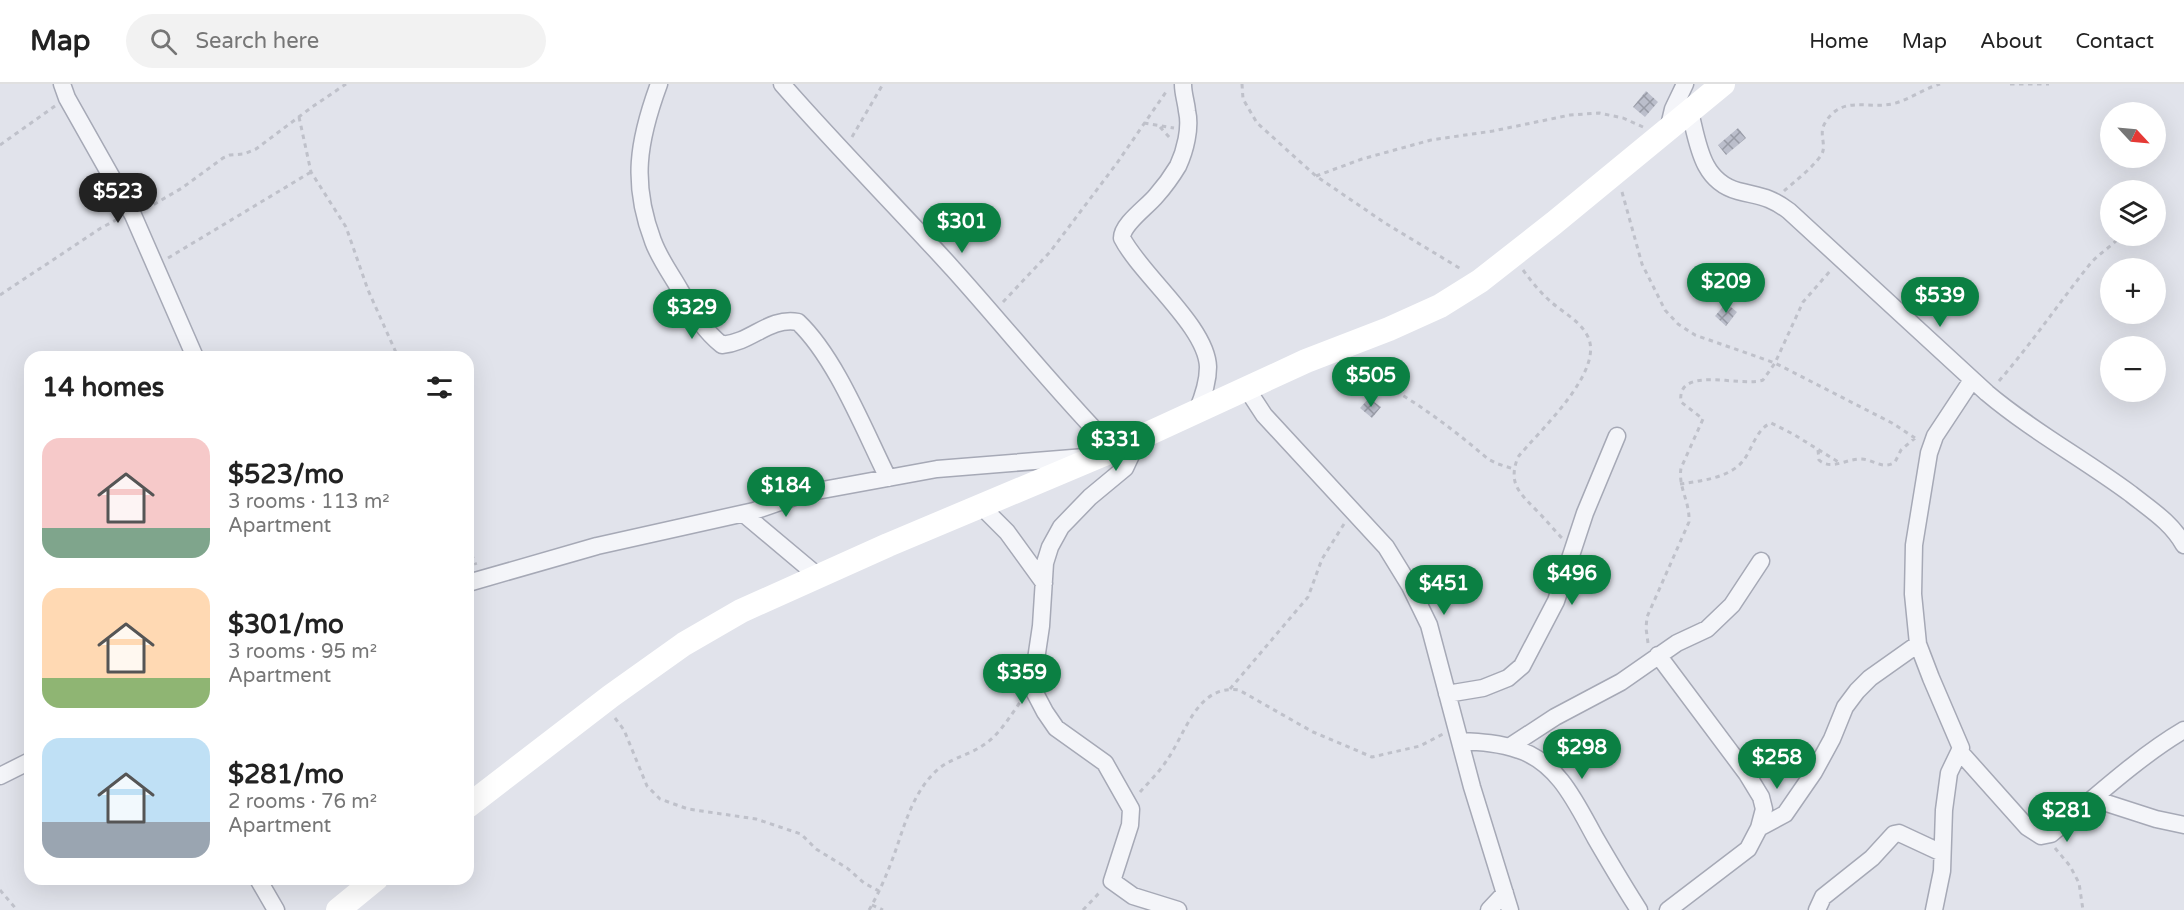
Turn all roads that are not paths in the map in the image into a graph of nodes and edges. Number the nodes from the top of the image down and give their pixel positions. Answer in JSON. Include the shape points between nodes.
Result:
{"nodes":[{"id":1,"x":659,"y":84,"type":"edge"},
{"id":2,"x":783,"y":84,"type":"edge"},
{"id":3,"x":1183,"y":84,"type":"edge"},
{"id":4,"x":1685,"y":84,"type":"edge"},
{"id":5,"x":1723,"y":84,"type":"edge"},
{"id":6,"x":64,"y":91,"type":"edge"},
{"id":7,"x":1690,"y":112,"type":"junction"},
{"id":8,"x":1664,"y":133,"type":"junction"},
{"id":9,"x":192,"y":351,"type":"edge"},
{"id":10,"x":1972,"y":380,"type":"junction"},
{"id":11,"x":1247,"y":389,"type":"junction"},
{"id":12,"x":1197,"y":411,"type":"junction"},
{"id":13,"x":1617,"y":436,"type":"dead end"},
{"id":14,"x":1139,"y":438,"type":"junction"},
{"id":15,"x":1108,"y":452,"type":"junction"},
{"id":16,"x":888,"y":478,"type":"junction"},
{"id":17,"x":981,"y":506,"type":"junction"},
{"id":18,"x":744,"y":514,"type":"junction"},
{"id":19,"x":2184,"y":545,"type":"edge"},
{"id":20,"x":1761,"y":561,"type":"dead end"},
{"id":21,"x":819,"y":577,"type":"junction"},
{"id":22,"x":475,"y":580,"type":"edge"},
{"id":23,"x":1044,"y":583,"type":"junction"},
{"id":24,"x":1918,"y":644,"type":"junction"},
{"id":25,"x":1655,"y":658,"type":"junction"},
{"id":26,"x":1446,"y":694,"type":"junction"},
{"id":27,"x":2184,"y":730,"type":"edge"},
{"id":28,"x":1458,"y":734,"type":"junction"},
{"id":29,"x":1509,"y":747,"type":"junction"},
{"id":30,"x":1960,"y":753,"type":"junction"},
{"id":31,"x":24,"y":764,"type":"edge"},
{"id":32,"x":0,"y":776,"type":"edge"},
{"id":33,"x":2094,"y":799,"type":"junction"},
{"id":34,"x":474,"y":801,"type":"edge"},
{"id":35,"x":2184,"y":825,"type":"edge"},
{"id":36,"x":1759,"y":828,"type":"junction"},
{"id":37,"x":1942,"y":853,"type":"junction"},
{"id":38,"x":261,"y":885,"type":"edge"},
{"id":39,"x":369,"y":885,"type":"edge"},
{"id":40,"x":1505,"y":893,"type":"junction"},
{"id":41,"x":276,"y":910,"type":"edge"},
{"id":42,"x":338,"y":910,"type":"edge"},
{"id":43,"x":1179,"y":910,"type":"edge"},
{"id":44,"x":1489,"y":910,"type":"edge"},
{"id":45,"x":1510,"y":910,"type":"edge"},
{"id":46,"x":1639,"y":910,"type":"edge"},
{"id":47,"x":1668,"y":910,"type":"edge"},
{"id":48,"x":1817,"y":910,"type":"edge"},
{"id":49,"x":1934,"y":910,"type":"edge"}],
"edges":[{"from":1,"to":16,"type":"street","via":[[645,121],[638,174],[653,243],[709,335],[722,345],[749,338],[787,320],[806,329],[848,395]]},
{"from":2,"to":15,"type":"street","via":[[903,213]]},
{"from":3,"to":12,"type":"street","via":[[1188,130],[1178,165],[1155,198],[1127,226],[1122,238],[1200,340],[1208,365],[1206,389]]},
{"from":4,"to":8,"type":"street"},
{"from":5,"to":7,"type":"main road"},
{"from":6,"to":9,"type":"street","via":[[133,215]]},
{"from":7,"to":8,"type":"main road"},
{"from":7,"to":10,"type":"street","via":[[1700,154],[1715,180],[1729,188],[1774,200],[1803,222]]},
{"from":8,"to":11,"type":"main road","via":[[1480,281],[1440,306]]},
{"from":10,"to":19,"type":"street","via":[[2021,421],[2093,466],[2163,518]]},
{"from":10,"to":24,"type":"street","via":[[1935,436],[1929,453],[1914,545]]},
{"from":11,"to":12,"type":"main road"},
{"from":11,"to":26,"type":"street","via":[[1264,415],[1386,547],[1430,626]]},
{"from":12,"to":14,"type":"main road"},
{"from":13,"to":26,"type":"street","via":[[1585,513],[1556,601],[1522,666],[1508,678],[1483,688]]},
{"from":14,"to":15,"type":"main road"},
{"from":14,"to":23,"type":"street","via":[[1125,468],[1061,527],[1050,547]]},
{"from":15,"to":16,"type":"street","via":[[937,469]]},
{"from":15,"to":17,"type":"main road"},
{"from":16,"to":18,"type":"street","via":[[806,493]]},
{"from":17,"to":21,"type":"main road"},
{"from":17,"to":23,"type":"street","via":[[1007,532]]},
{"from":18,"to":21,"type":"street"},
{"from":18,"to":22,"type":"street","via":[[597,546]]},
{"from":20,"to":25,"type":"street","via":[[1732,605],[1707,628]]},
{"from":21,"to":34,"type":"main road","via":[[731,617],[684,644]]},
{"from":23,"to":43,"type":"street","via":[[1035,693],[1056,728],[1105,763],[1131,809],[1130,825],[1112,881],[1134,897]]},
{"from":24,"to":30,"type":"street","via":[[1960,742]]},
{"from":24,"to":36,"type":"street","via":[[1857,691],[1845,707],[1814,772],[1785,814]]},
{"from":25,"to":29,"type":"street"},
{"from":25,"to":36,"type":"street","via":[[1747,774],[1764,809]]},
{"from":26,"to":28,"type":"street"},
{"from":27,"to":33,"type":"street"},
{"from":28,"to":29,"type":"street"},
{"from":28,"to":40,"type":"street"},
{"from":29,"to":46,"type":"street","via":[[1545,764],[1560,779]]},
{"from":30,"to":33,"type":"street","via":[[2036,834],[2046,836]]},
{"from":30,"to":37,"type":"street","via":[[1949,773]]},
{"from":31,"to":32,"type":"street"},
{"from":33,"to":35,"type":"street"},
{"from":36,"to":47,"type":"street","via":[[1749,849]]},
{"from":37,"to":48,"type":"street","via":[[1899,832],[1894,834],[1872,858],[1823,897]]},
{"from":37,"to":49,"type":"street"},
{"from":38,"to":41,"type":"street"},
{"from":39,"to":42,"type":"main road"},
{"from":40,"to":44,"type":"street"},
{"from":40,"to":45,"type":"street"}]}
